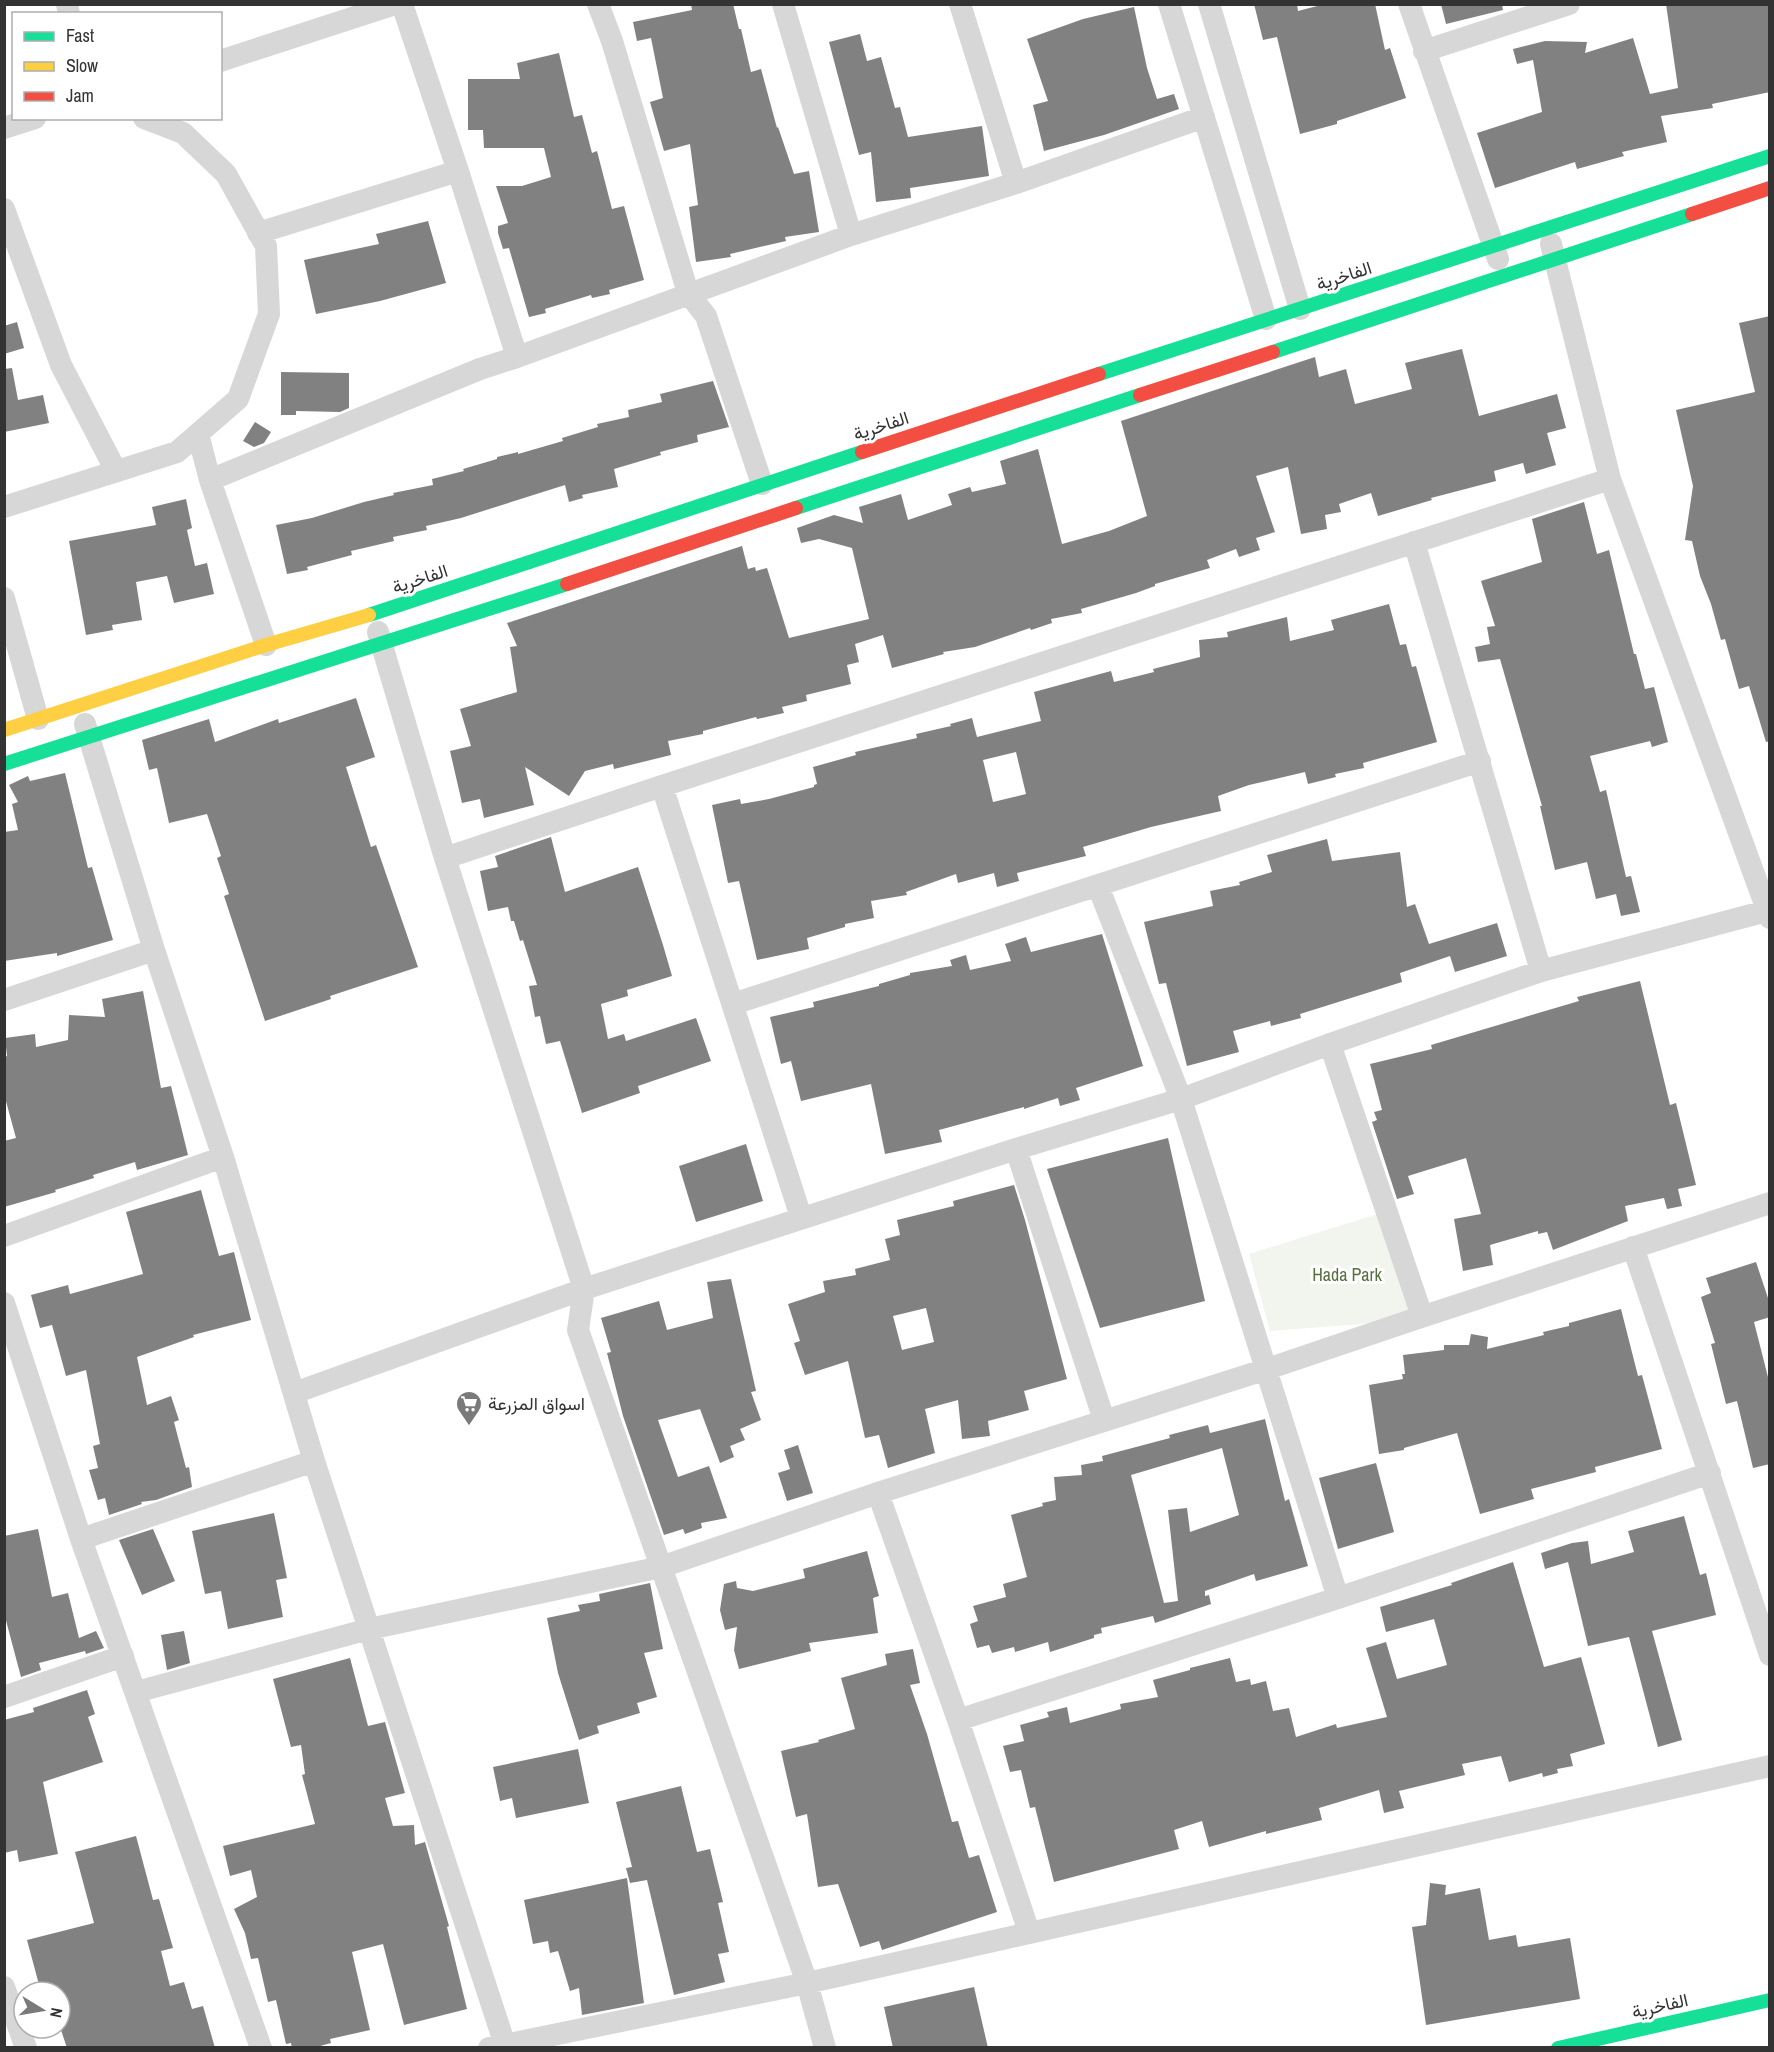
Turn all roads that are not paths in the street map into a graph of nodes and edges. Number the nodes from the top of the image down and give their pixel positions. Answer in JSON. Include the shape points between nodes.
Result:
{"nodes":[{"id":1,"x":395,"y":4,"type":"edge"},
{"id":2,"x":402,"y":4,"type":"edge"},
{"id":3,"x":598,"y":4,"type":"edge"},
{"id":4,"x":783,"y":4,"type":"edge"},
{"id":5,"x":960,"y":4,"type":"edge"},
{"id":6,"x":1169,"y":4,"type":"edge"},
{"id":7,"x":1209,"y":4,"type":"edge"},
{"id":8,"x":1409,"y":4,"type":"edge"},
{"id":9,"x":1569,"y":4,"type":"edge"},
{"id":10,"x":1424,"y":51,"type":"junction"},
{"id":11,"x":222,"y":60,"type":"edge"},
{"id":12,"x":1204,"y":117,"type":"junction"},
{"id":13,"x":29,"y":120,"type":"edge"},
{"id":14,"x":149,"y":120,"type":"edge"},
{"id":15,"x":4,"y":128,"type":"edge"},
{"id":16,"x":1770,"y":156,"type":"edge"},
{"id":17,"x":458,"y":171,"type":"junction"},
{"id":18,"x":1017,"y":183,"type":"junction"},
{"id":19,"x":1770,"y":188,"type":"edge"},
{"id":20,"x":4,"y":209,"type":"edge"},
{"id":21,"x":1546,"y":229,"type":"junction"},
{"id":22,"x":258,"y":233,"type":"junction"},
{"id":23,"x":850,"y":235,"type":"junction"},
{"id":24,"x":1493,"y":246,"type":"junction"},
{"id":25,"x":1556,"y":258,"type":"junction"},
{"id":26,"x":1504,"y":275,"type":"junction"},
{"id":27,"x":688,"y":293,"type":"junction"},
{"id":28,"x":1300,"y":309,"type":"junction"},
{"id":29,"x":1266,"y":320,"type":"junction"},
{"id":30,"x":517,"y":357,"type":"junction"},
{"id":31,"x":198,"y":434,"type":"junction"},
{"id":32,"x":116,"y":471,"type":"junction"},
{"id":33,"x":1611,"y":479,"type":"junction"},
{"id":34,"x":210,"y":480,"type":"junction"},
{"id":35,"x":762,"y":484,"type":"junction"},
{"id":36,"x":4,"y":507,"type":"edge"},
{"id":37,"x":1414,"y":542,"type":"junction"},
{"id":38,"x":4,"y":598,"type":"edge"},
{"id":39,"x":371,"y":614,"type":"junction"},
{"id":40,"x":383,"y":644,"type":"junction"},
{"id":41,"x":266,"y":645,"type":"junction"},
{"id":42,"x":77,"y":706,"type":"junction"},
{"id":43,"x":38,"y":719,"type":"junction"},
{"id":44,"x":4,"y":730,"type":"edge"},
{"id":45,"x":90,"y":736,"type":"junction"},
{"id":46,"x":1480,"y":761,"type":"junction"},
{"id":47,"x":4,"y":764,"type":"edge"},
{"id":48,"x":662,"y":786,"type":"junction"},
{"id":49,"x":445,"y":858,"type":"junction"},
{"id":50,"x":1098,"y":885,"type":"junction"},
{"id":51,"x":1769,"y":912,"type":"edge"},
{"id":52,"x":154,"y":950,"type":"junction"},
{"id":53,"x":1541,"y":971,"type":"junction"},
{"id":54,"x":4,"y":1000,"type":"edge"},
{"id":55,"x":733,"y":1004,"type":"junction"},
{"id":56,"x":1330,"y":1044,"type":"junction"},
{"id":57,"x":1182,"y":1099,"type":"junction"},
{"id":58,"x":1016,"y":1149,"type":"junction"},
{"id":59,"x":222,"y":1157,"type":"junction"},
{"id":60,"x":1770,"y":1203,"type":"edge"},
{"id":61,"x":801,"y":1217,"type":"junction"},
{"id":62,"x":4,"y":1236,"type":"edge"},
{"id":63,"x":1634,"y":1248,"type":"junction"},
{"id":64,"x":584,"y":1289,"type":"junction"},
{"id":65,"x":4,"y":1303,"type":"edge"},
{"id":66,"x":1422,"y":1316,"type":"junction"},
{"id":67,"x":1267,"y":1370,"type":"junction"},
{"id":68,"x":294,"y":1393,"type":"junction"},
{"id":69,"x":1104,"y":1420,"type":"junction"},
{"id":70,"x":314,"y":1461,"type":"junction"},
{"id":71,"x":1710,"y":1473,"type":"junction"},
{"id":72,"x":878,"y":1494,"type":"junction"},
{"id":73,"x":81,"y":1539,"type":"junction"},
{"id":74,"x":661,"y":1567,"type":"junction"},
{"id":75,"x":1338,"y":1598,"type":"junction"},
{"id":76,"x":369,"y":1629,"type":"junction"},
{"id":77,"x":1770,"y":1655,"type":"edge"},
{"id":78,"x":123,"y":1656,"type":"junction"},
{"id":79,"x":136,"y":1692,"type":"junction"},
{"id":80,"x":4,"y":1697,"type":"edge"},
{"id":81,"x":958,"y":1720,"type":"junction"},
{"id":82,"x":1770,"y":1766,"type":"edge"},
{"id":83,"x":1029,"y":1932,"type":"junction"},
{"id":84,"x":807,"y":1983,"type":"junction"},
{"id":85,"x":4,"y":1987,"type":"edge"},
{"id":86,"x":1770,"y":2000,"type":"edge"},
{"id":87,"x":500,"y":2046,"type":"edge"},
{"id":88,"x":26,"y":2048,"type":"edge"},
{"id":89,"x":261,"y":2048,"type":"edge"},
{"id":90,"x":825,"y":2048,"type":"edge"},
{"id":91,"x":1558,"y":2048,"type":"edge"}],
"edges":[{"from":1,"to":11,"type":"street"},
{"from":2,"to":17,"type":"street"},
{"from":3,"to":27,"type":"street"},
{"from":4,"to":23,"type":"street"},
{"from":5,"to":18,"type":"street"},
{"from":6,"to":12,"type":"street"},
{"from":7,"to":28,"type":"street"},
{"from":8,"to":10,"type":"street"},
{"from":9,"to":10,"type":"street"},
{"from":10,"to":24,"type":"street"},
{"from":12,"to":18,"type":"street"},
{"from":12,"to":29,"type":"street"},
{"from":13,"to":15,"type":"street"},
{"from":14,"to":22,"type":"street","via":[[183,133],[226,174]]},
{"from":16,"to":21,"type":"street","name":"الفاخرية"},
{"from":17,"to":22,"type":"street"},
{"from":17,"to":30,"type":"street"},
{"from":18,"to":23,"type":"street"},
{"from":19,"to":25,"type":"street"},
{"from":20,"to":32,"type":"street","via":[[61,365]]},
{"from":21,"to":24,"type":"street","name":"الفاخرية"},
{"from":21,"to":25,"type":"street"},
{"from":22,"to":31,"type":"street","via":[[266,246],[268,314],[238,399]]},
{"from":23,"to":27,"type":"street"},
{"from":24,"to":26,"type":"street"},
{"from":24,"to":28,"type":"street","name":"الفاخرية"},
{"from":25,"to":26,"type":"street"},
{"from":25,"to":33,"type":"street"},
{"from":26,"to":40,"type":"street"},
{"from":27,"to":30,"type":"street"},
{"from":27,"to":35,"type":"street","via":[[706,316]]},
{"from":28,"to":29,"type":"street","name":"الفاخرية"},
{"from":29,"to":35,"type":"street","name":"الفاخرية"},
{"from":30,"to":34,"type":"street"},
{"from":31,"to":32,"type":"street","via":[[177,452]]},
{"from":31,"to":34,"type":"street"},
{"from":32,"to":36,"type":"street"},
{"from":33,"to":37,"type":"street"},
{"from":33,"to":51,"type":"street"},
{"from":34,"to":41,"type":"street"},
{"from":35,"to":39,"type":"street","name":"الفاخرية"},
{"from":37,"to":46,"type":"street"},
{"from":37,"to":48,"type":"street"},
{"from":38,"to":43,"type":"street"},
{"from":39,"to":40,"type":"street"},
{"from":39,"to":41,"type":"street","name":"الفاخرية"},
{"from":40,"to":45,"type":"street"},
{"from":40,"to":49,"type":"street"},
{"from":41,"to":42,"type":"street","name":"الفاخرية"},
{"from":42,"to":43,"type":"street","name":"الفاخرية"},
{"from":42,"to":45,"type":"street"},
{"from":43,"to":44,"type":"street","name":"الفاخرية"},
{"from":45,"to":47,"type":"street"},
{"from":45,"to":52,"type":"street"},
{"from":46,"to":50,"type":"street"},
{"from":46,"to":53,"type":"street"},
{"from":48,"to":49,"type":"street"},
{"from":48,"to":55,"type":"street"},
{"from":49,"to":64,"type":"street"},
{"from":50,"to":55,"type":"street"},
{"from":50,"to":57,"type":"street"},
{"from":51,"to":53,"type":"street"},
{"from":52,"to":54,"type":"street"},
{"from":52,"to":59,"type":"street"},
{"from":53,"to":56,"type":"street"},
{"from":55,"to":61,"type":"street"},
{"from":56,"to":57,"type":"street"},
{"from":56,"to":66,"type":"street"},
{"from":57,"to":58,"type":"street"},
{"from":57,"to":67,"type":"street"},
{"from":58,"to":61,"type":"street"},
{"from":58,"to":69,"type":"street"},
{"from":59,"to":62,"type":"street"},
{"from":59,"to":68,"type":"street"},
{"from":60,"to":63,"type":"street"},
{"from":61,"to":64,"type":"street"},
{"from":63,"to":66,"type":"street"},
{"from":63,"to":71,"type":"street"},
{"from":64,"to":68,"type":"street"},
{"from":64,"to":74,"type":"street","via":[[578,1330]]},
{"from":65,"to":73,"type":"street"},
{"from":66,"to":67,"type":"street"},
{"from":67,"to":69,"type":"street"},
{"from":67,"to":75,"type":"street"},
{"from":68,"to":70,"type":"street"},
{"from":69,"to":72,"type":"street"},
{"from":70,"to":73,"type":"street"},
{"from":70,"to":76,"type":"street"},
{"from":71,"to":75,"type":"street"},
{"from":71,"to":77,"type":"street"},
{"from":72,"to":74,"type":"street"},
{"from":72,"to":81,"type":"street"},
{"from":73,"to":78,"type":"street"},
{"from":74,"to":76,"type":"street"},
{"from":74,"to":84,"type":"street"},
{"from":75,"to":81,"type":"street"},
{"from":76,"to":79,"type":"street"},
{"from":76,"to":87,"type":"street"},
{"from":78,"to":79,"type":"street"},
{"from":78,"to":80,"type":"street"},
{"from":79,"to":89,"type":"street"},
{"from":81,"to":83,"type":"street"},
{"from":82,"to":83,"type":"street"},
{"from":83,"to":84,"type":"street"},
{"from":84,"to":87,"type":"street"},
{"from":84,"to":90,"type":"street"},
{"from":85,"to":88,"type":"street"},
{"from":86,"to":91,"type":"street","name":"الفاخرية"}]}
